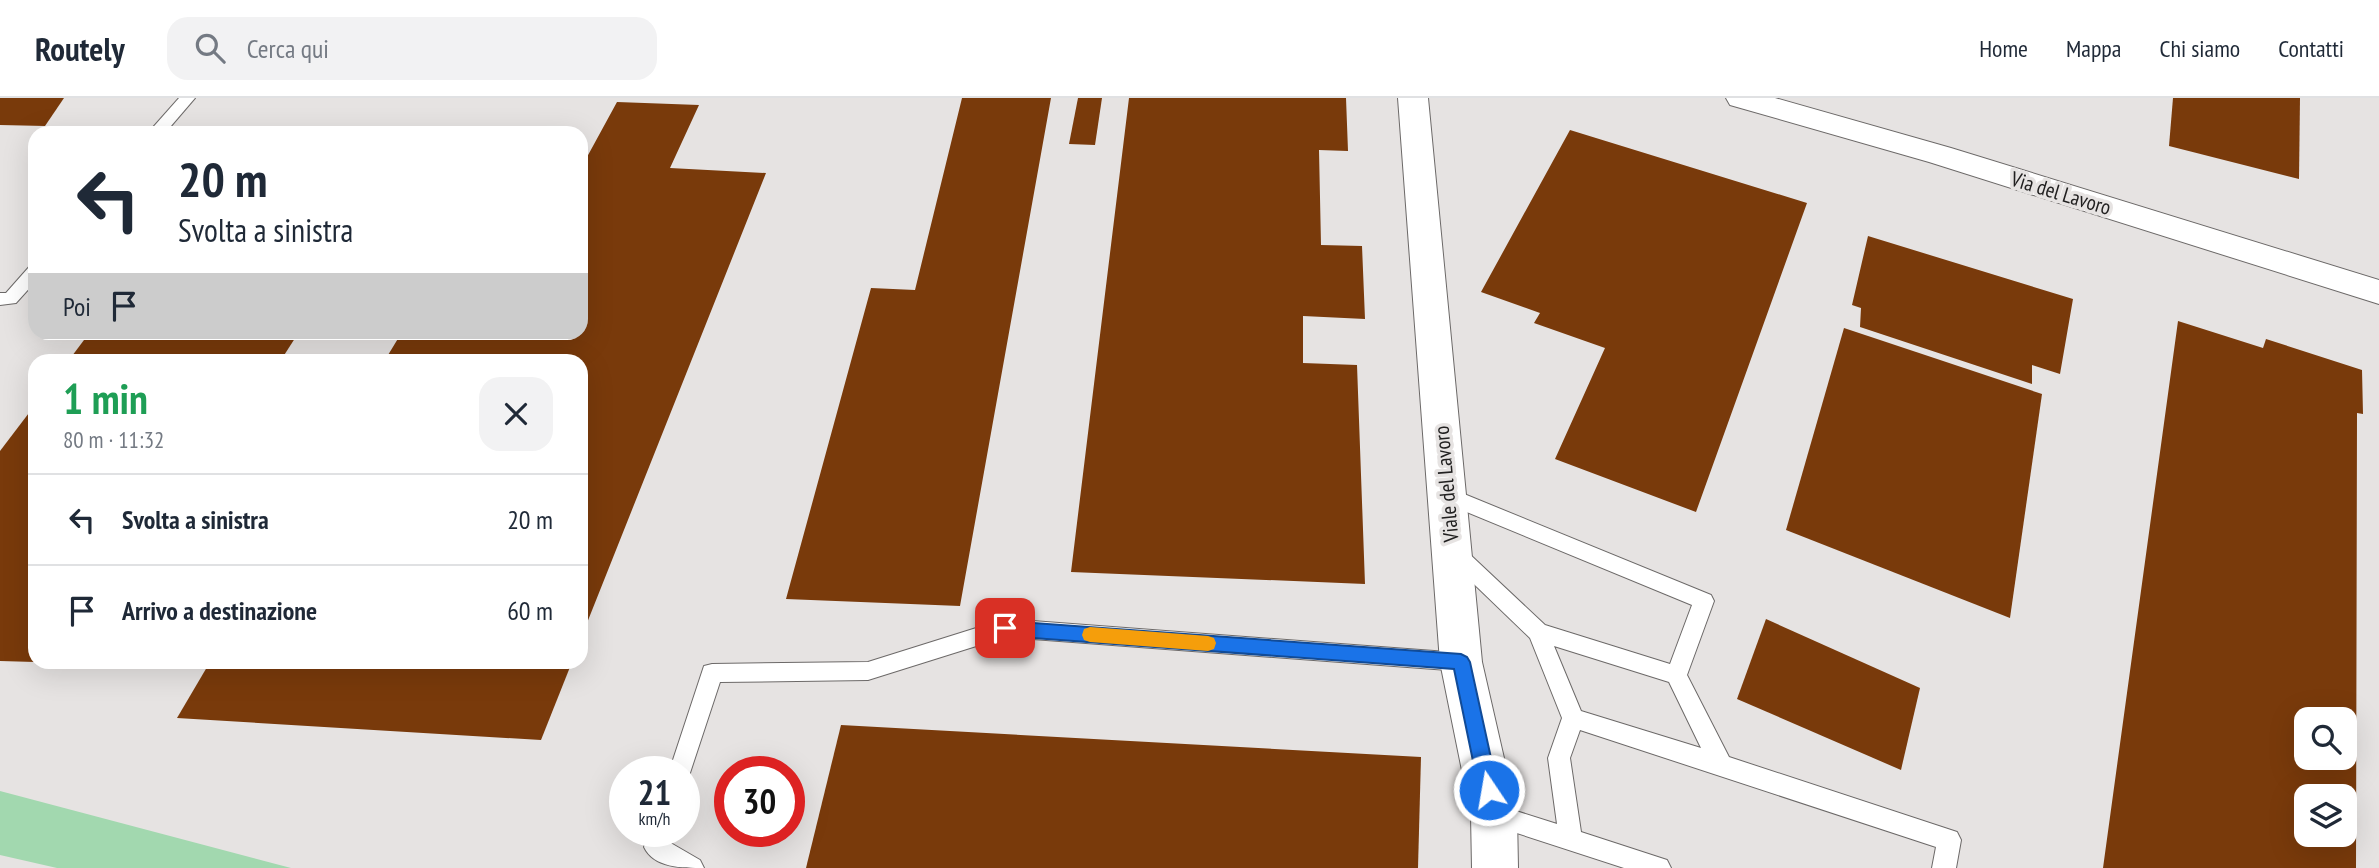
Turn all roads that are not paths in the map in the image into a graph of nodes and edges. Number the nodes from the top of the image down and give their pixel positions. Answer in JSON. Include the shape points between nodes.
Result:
{"nodes":[{"id":1,"x":187,"y":98,"type":"edge"},
{"id":2,"x":1413,"y":98,"type":"edge"},
{"id":3,"x":1741,"y":98,"type":"edge"},
{"id":4,"x":162,"y":126,"type":"edge"},
{"id":5,"x":28,"y":279,"type":"edge"},
{"id":6,"x":2379,"y":292,"type":"edge"},
{"id":7,"x":0,"y":299,"type":"edge"},
{"id":8,"x":1447,"y":495,"type":"junction"},
{"id":9,"x":1452,"y":550,"type":"junction"},
{"id":10,"x":1538,"y":632,"type":"junction"},
{"id":11,"x":1461,"y":662,"type":"junction"},
{"id":12,"x":1676,"y":675,"type":"junction"},
{"id":13,"x":1573,"y":718,"type":"junction"},
{"id":14,"x":685,"y":756,"type":"edge"},
{"id":15,"x":1721,"y":765,"type":"junction"},
{"id":16,"x":1494,"y":815,"type":"junction"},
{"id":17,"x":1571,"y":839,"type":"junction"},
{"id":18,"x":656,"y":847,"type":"edge"},
{"id":19,"x":692,"y":868,"type":"edge"},
{"id":20,"x":1495,"y":868,"type":"edge"},
{"id":21,"x":1659,"y":868,"type":"edge"},
{"id":22,"x":1944,"y":868,"type":"edge"}],
"edges":[{"from":1,"to":4,"type":"lane"},
{"from":2,"to":8,"type":"street","name":"Viale del Lavoro"},
{"from":3,"to":6,"type":"street","name":"Via del Lavoro"},
{"from":5,"to":7,"type":"lane","via":[[10,299]]},
{"from":8,"to":9,"type":"street","name":"Viale del Lavoro"},
{"from":8,"to":12,"type":"lane","via":[[1703,601]]},
{"from":9,"to":10,"type":"lane"},
{"from":9,"to":11,"type":"street","name":"Viale del Lavoro"},
{"from":10,"to":12,"type":"lane"},
{"from":10,"to":13,"type":"lane"},
{"from":11,"to":14,"type":"lane","via":[[1005,628],[868,671],[712,673]]},
{"from":11,"to":16,"type":"street","name":"Viale del Lavoro"},
{"from":12,"to":15,"type":"lane"},
{"from":13,"to":15,"type":"lane"},
{"from":13,"to":17,"type":"lane","via":[[1559,758]]},
{"from":15,"to":22,"type":"lane","via":[[1949,840]]},
{"from":16,"to":17,"type":"lane"},
{"from":16,"to":20,"type":"street","name":"Viale del Lavoro"},
{"from":17,"to":21,"type":"lane"},
{"from":18,"to":19,"type":"lane"}]}
